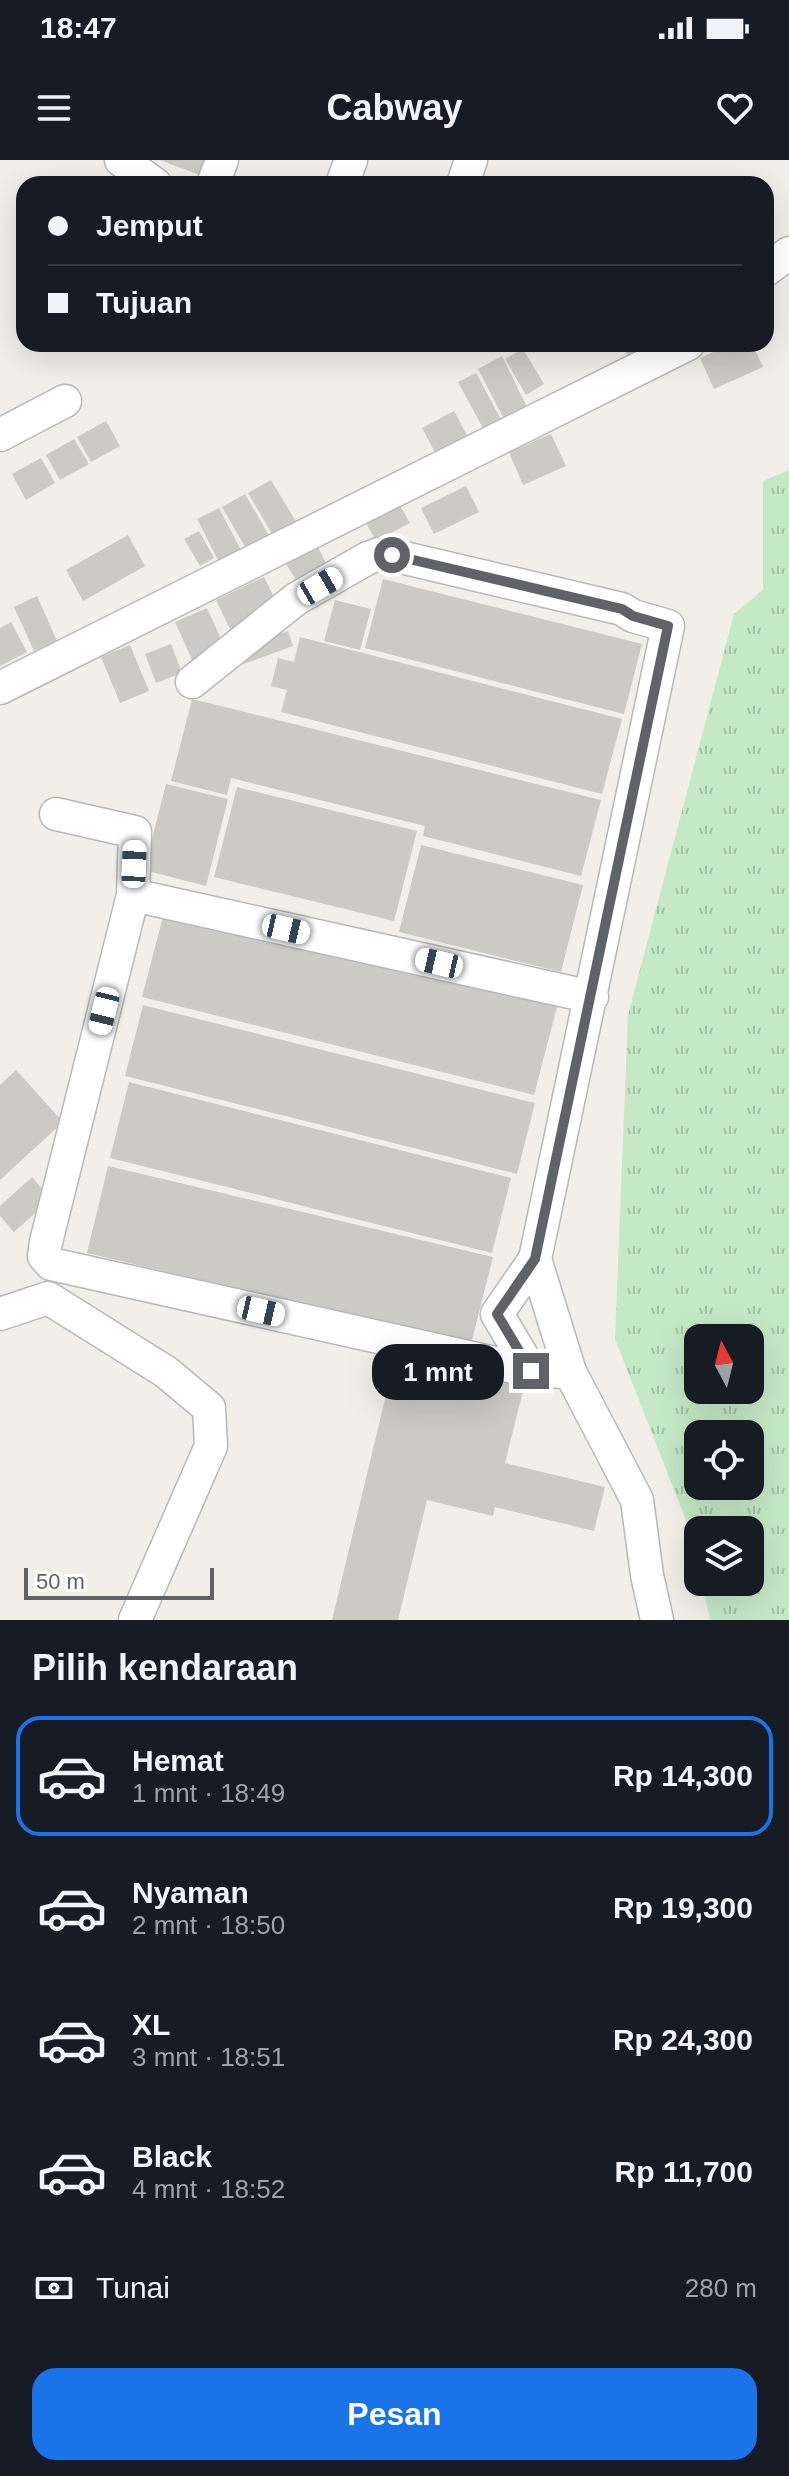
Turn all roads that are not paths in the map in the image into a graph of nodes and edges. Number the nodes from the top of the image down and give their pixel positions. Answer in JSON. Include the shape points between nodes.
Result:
{"nodes":[{"id":1,"x":121,"y":160,"type":"edge"},
{"id":2,"x":144,"y":176,"type":"edge"},
{"id":3,"x":672,"y":352,"type":"edge"},
{"id":4,"x":65,"y":401,"type":"dead end"},
{"id":5,"x":0,"y":435,"type":"edge"},
{"id":6,"x":192,"y":682,"type":"dead end"},
{"id":7,"x":0,"y":688,"type":"edge"},
{"id":8,"x":56,"y":814,"type":"dead end"},
{"id":9,"x":133,"y":895,"type":"junction"},
{"id":10,"x":592,"y":997,"type":"junction"},
{"id":11,"x":535,"y":1259,"type":"junction"},
{"id":12,"x":0,"y":1314,"type":"edge"},
{"id":13,"x":531,"y":1371,"type":"junction"},
{"id":14,"x":570,"y":1372,"type":"junction"},
{"id":15,"x":135,"y":1620,"type":"edge"},
{"id":16,"x":657,"y":1620,"type":"edge"}],
"edges":[{"from":1,"to":2,"type":"street"},
{"from":3,"to":7,"type":"street"},
{"from":4,"to":5,"type":"street"},
{"from":6,"to":10,"type":"street","via":[[296,599],[379,554],[622,609],[668,626]]},
{"from":8,"to":9,"type":"street","via":[[135,832]]},
{"from":9,"to":10,"type":"street"},
{"from":9,"to":13,"type":"street","via":[[44,1256],[51,1264]]},
{"from":10,"to":11,"type":"street"},
{"from":11,"to":13,"type":"street","via":[[497,1314]]},
{"from":11,"to":14,"type":"street"},
{"from":12,"to":15,"type":"street","via":[[48,1298],[166,1372],[209,1408],[211,1446]]},
{"from":13,"to":14,"type":"street"},
{"from":14,"to":16,"type":"street","via":[[637,1500]]}]}
